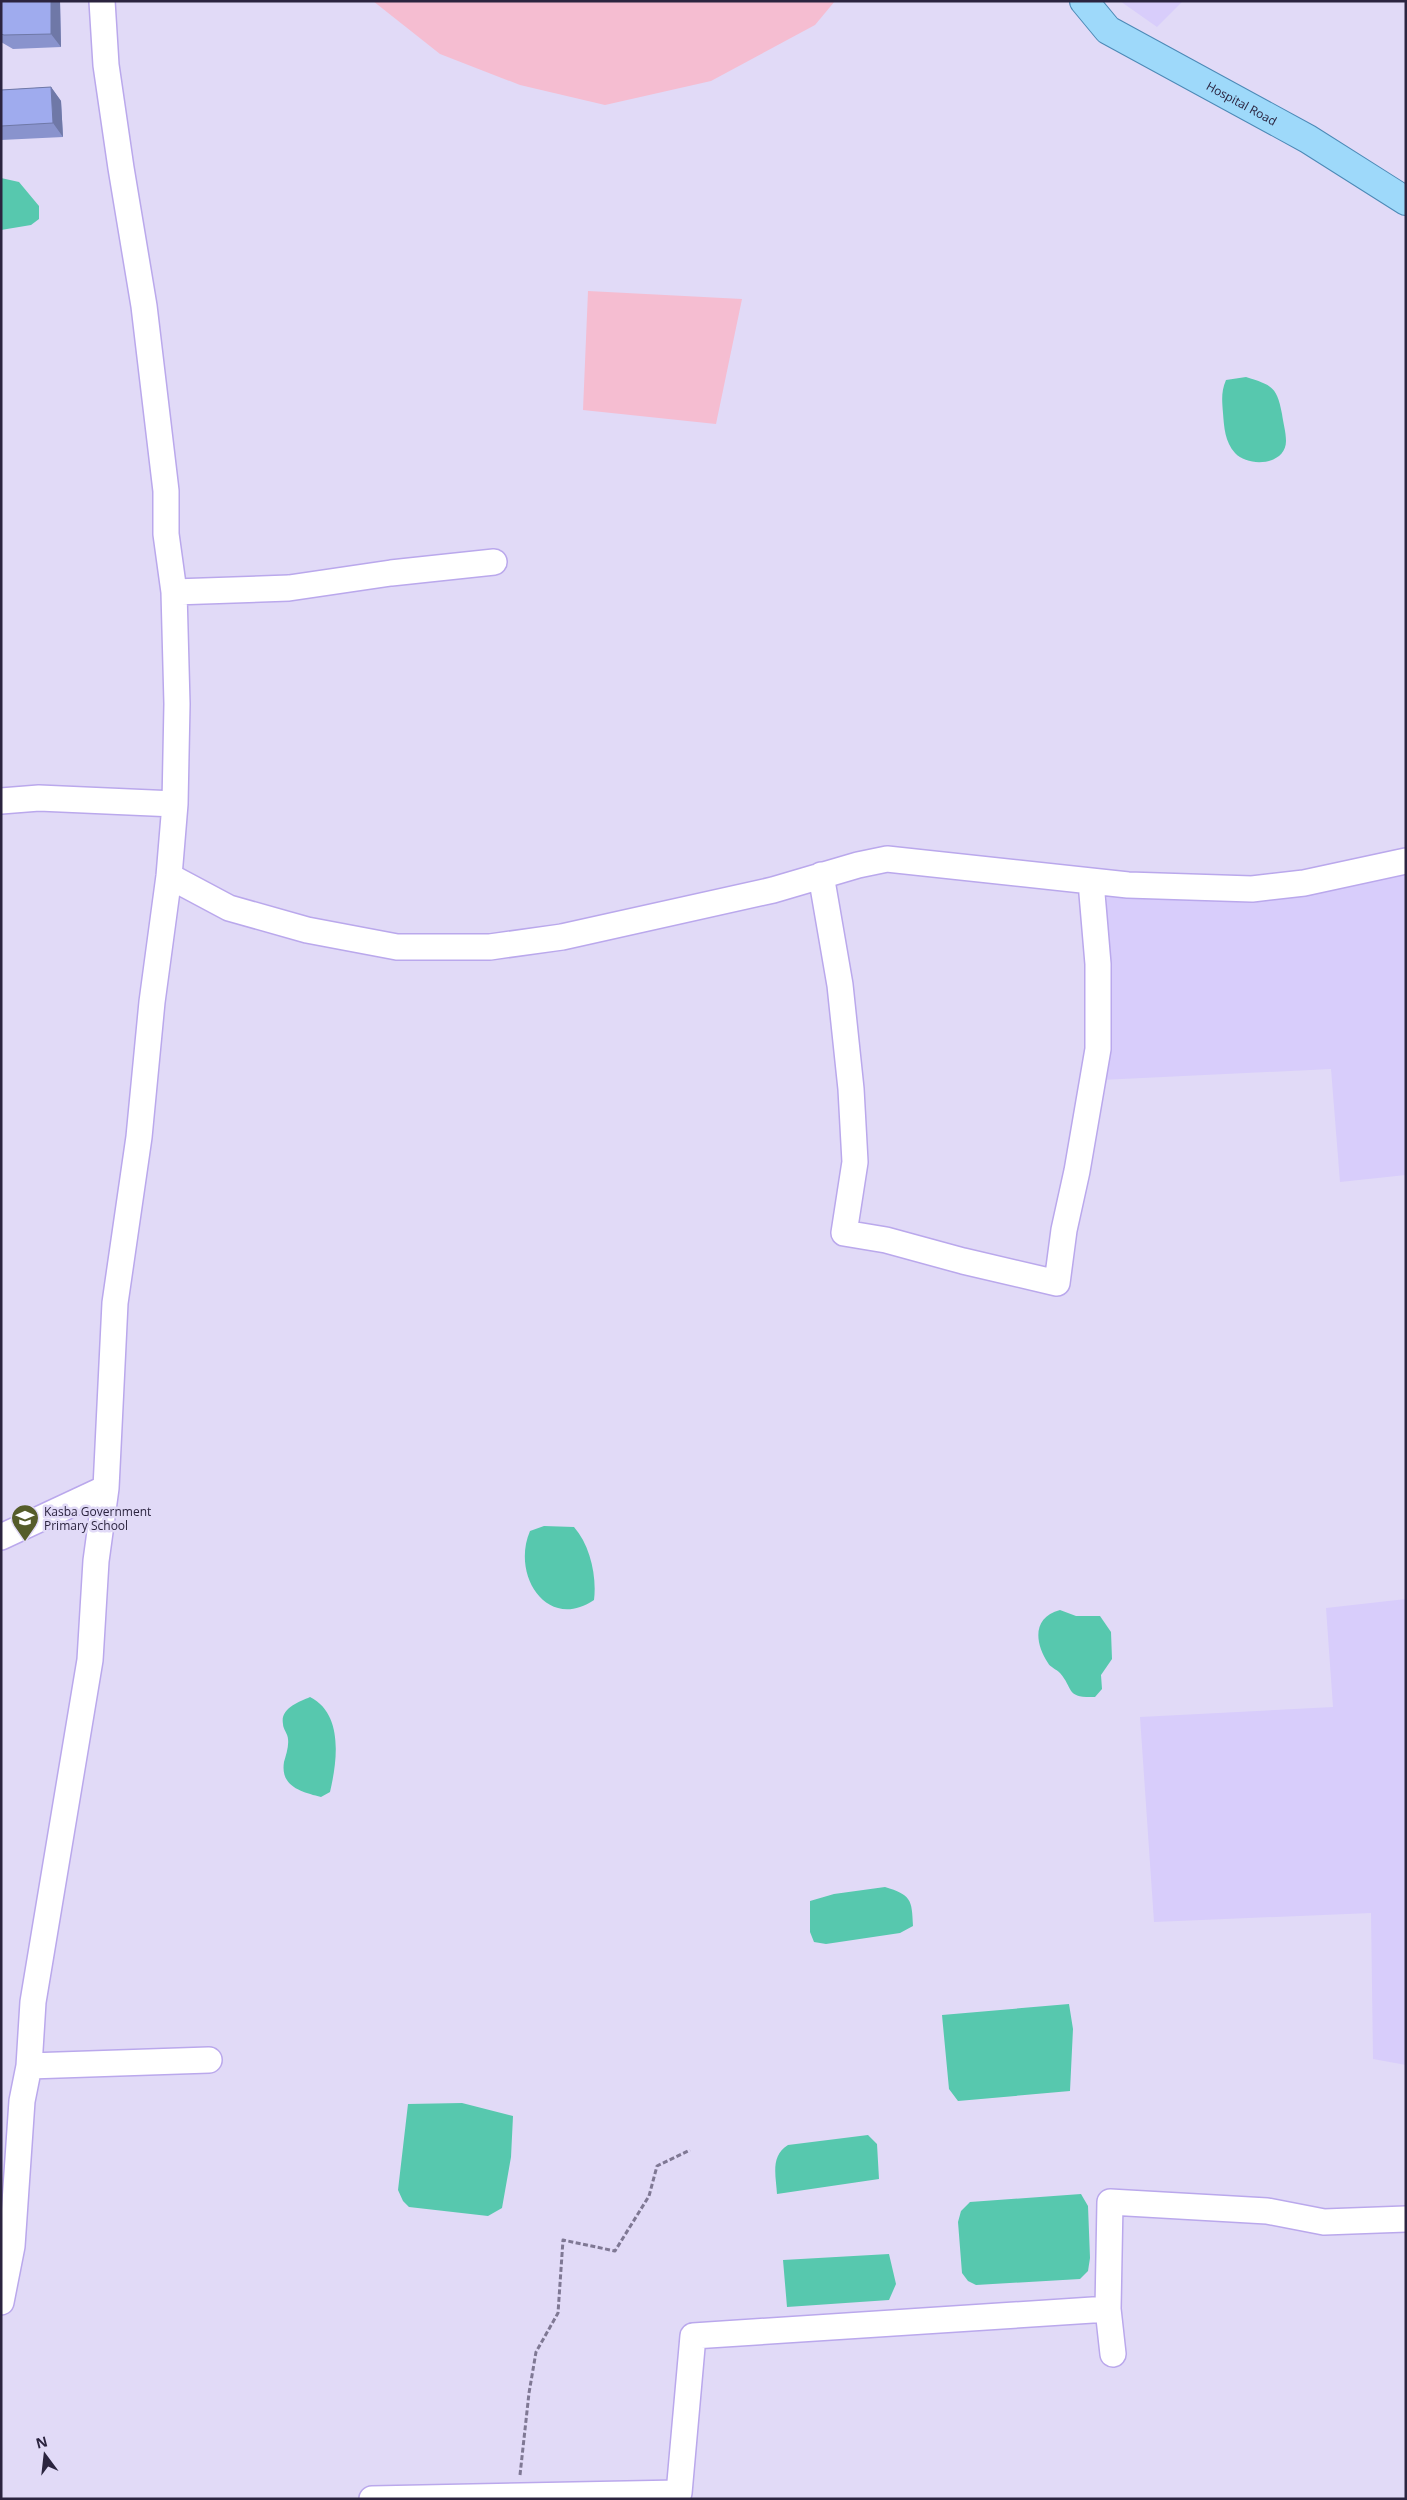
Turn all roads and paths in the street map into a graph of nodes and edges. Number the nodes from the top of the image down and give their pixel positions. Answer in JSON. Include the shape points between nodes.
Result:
{"nodes":[{"id":1,"x":102,"y":1,"type":"edge"},
{"id":2,"x":1084,"y":1,"type":"edge"},
{"id":3,"x":1406,"y":201,"type":"edge"},
{"id":4,"x":494,"y":562,"type":"dead end"},
{"id":5,"x":174,"y":592,"type":"junction"},
{"id":6,"x":1,"y":801,"type":"edge"},
{"id":7,"x":175,"y":804,"type":"junction"},
{"id":8,"x":1406,"y":861,"type":"edge"},
{"id":9,"x":821,"y":875,"type":"junction"},
{"id":10,"x":169,"y":876,"type":"junction"},
{"id":11,"x":1091,"y":882,"type":"junction"},
{"id":12,"x":106,"y":1488,"type":"junction"},
{"id":13,"x":1,"y":1538,"type":"edge"},
{"id":14,"x":209,"y":2060,"type":"dead end"},
{"id":15,"x":29,"y":2066,"type":"junction"},
{"id":16,"x":11,"y":2101,"type":"edge"},
{"id":17,"x":690,"y":2150,"type":"dead end"},
{"id":18,"x":1406,"y":2218,"type":"edge"},
{"id":19,"x":1,"y":2302,"type":"edge"},
{"id":20,"x":1108,"y":2309,"type":"junction"},
{"id":21,"x":1113,"y":2354,"type":"dead end"},
{"id":22,"x":518,"y":2495,"type":"junction"},
{"id":23,"x":372,"y":2499,"type":"edge"}],
"edges":[{"from":1,"to":5,"type":"street","via":[[106,64],[144,306],[166,491],[166,534]]},
{"from":2,"to":3,"type":"main road","name":"Hospital Road","via":[[1108,30],[1308,139]]},
{"from":4,"to":5,"type":"street","via":[[289,588]]},
{"from":5,"to":7,"type":"street","via":[[178,704]]},
{"from":6,"to":7,"type":"street","via":[[39,798]]},
{"from":7,"to":10,"type":"street"},
{"from":8,"to":11,"type":"street","via":[[1304,883],[1252,889]]},
{"from":9,"to":10,"type":"street","via":[[773,890],[562,937],[490,947],[397,947],[307,930],[229,908]]},
{"from":9,"to":11,"type":"street","via":[[887,859]]},
{"from":9,"to":11,"type":"street","via":[[840,985],[851,1089],[855,1162],[844,1233],[886,1240],[963,1262],[1057,1283],[1098,1049],[1098,964]]},
{"from":10,"to":12,"type":"street","via":[[152,1002],[139,1137],[115,1303]]},
{"from":12,"to":13,"type":"street"},
{"from":12,"to":15,"type":"street","via":[[96,1561],[90,1660],[45,1921],[33,2002]]},
{"from":14,"to":15,"type":"street"},
{"from":15,"to":16,"type":"street"},
{"from":16,"to":19,"type":"street","via":[[12,2246]]},
{"from":17,"to":22,"type":"path","via":[[657,2166],[650,2196],[615,2251],[563,2240],[558,2313],[536,2352]]},
{"from":18,"to":20,"type":"street","via":[[1324,2222],[1267,2211],[1110,2202]]},
{"from":20,"to":21,"type":"street"},
{"from":20,"to":22,"type":"street","via":[[693,2336],[679,2493]]},
{"from":22,"to":23,"type":"street"}]}
